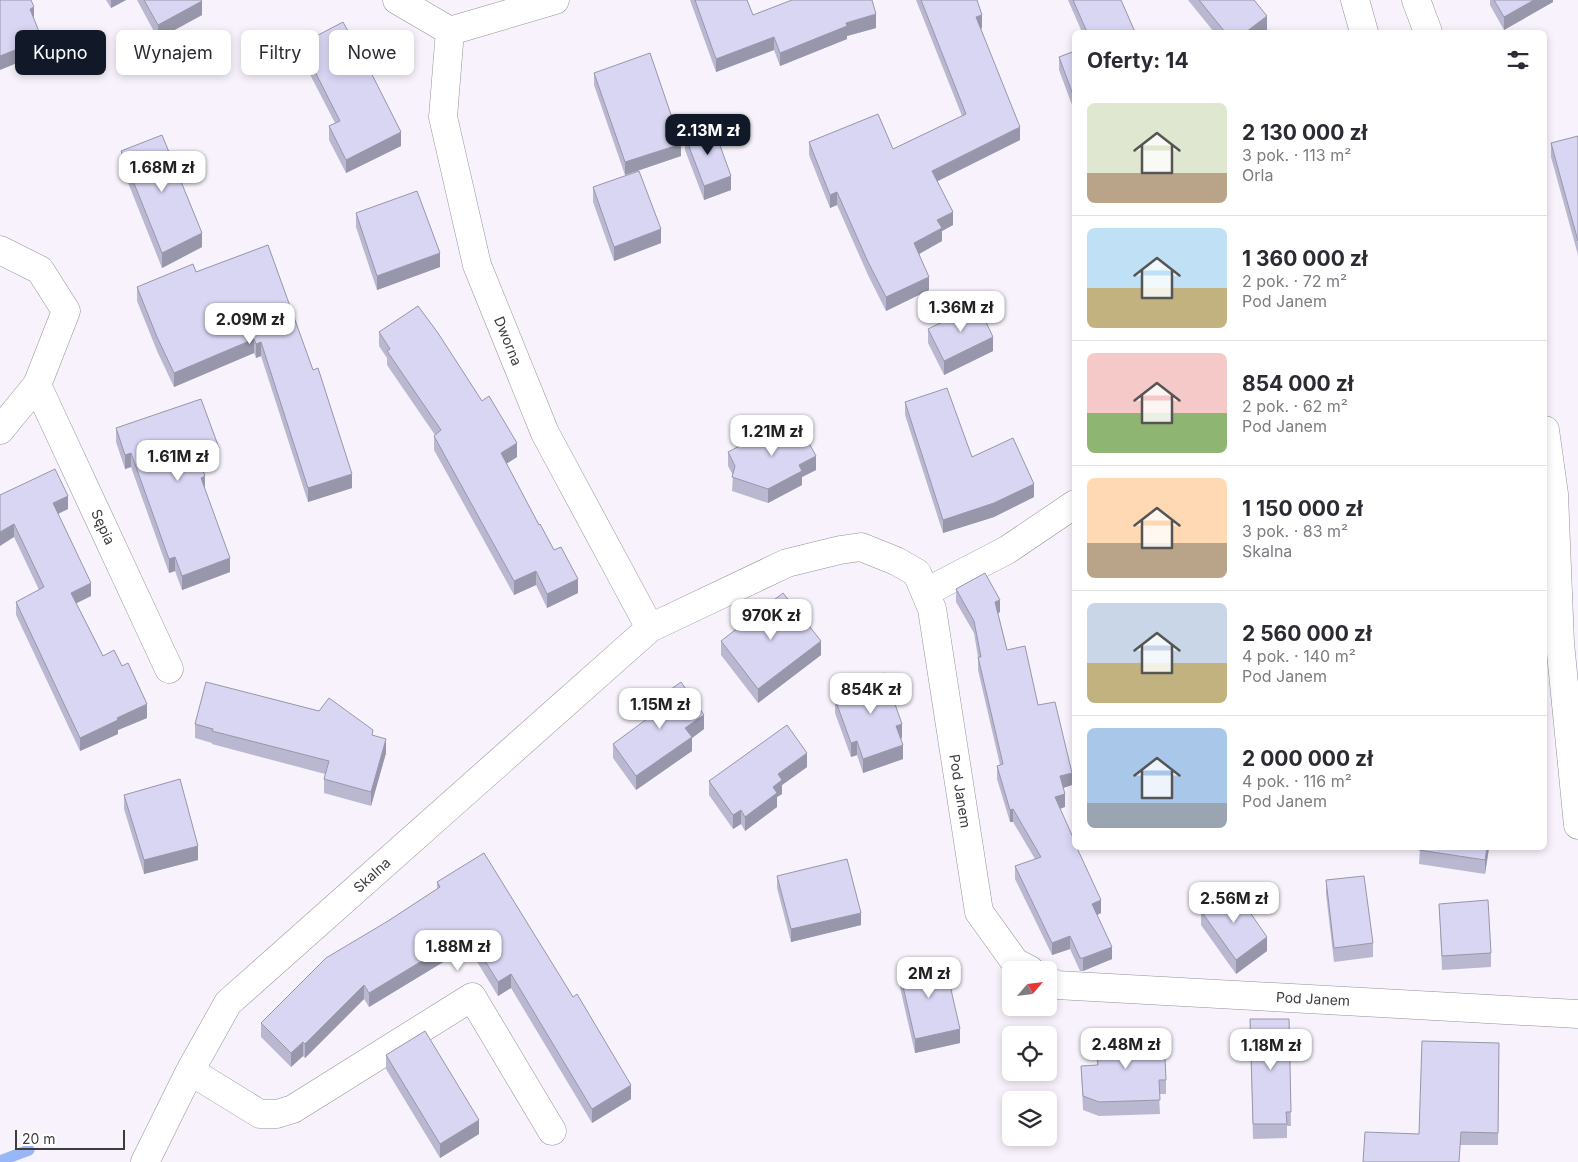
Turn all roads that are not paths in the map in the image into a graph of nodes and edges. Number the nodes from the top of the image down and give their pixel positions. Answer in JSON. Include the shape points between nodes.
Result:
{"nodes":[{"id":1,"x":397,"y":0,"type":"edge"},
{"id":2,"x":555,"y":0,"type":"edge"},
{"id":3,"x":1355,"y":0,"type":"edge"},
{"id":4,"x":1416,"y":0,"type":"edge"},
{"id":5,"x":450,"y":30,"type":"junction"},
{"id":6,"x":1363,"y":30,"type":"edge"},
{"id":7,"x":1427,"y":30,"type":"edge"},
{"id":8,"x":0,"y":250,"type":"edge"},
{"id":9,"x":37,"y":385,"type":"junction"},
{"id":10,"x":0,"y":430,"type":"edge"},
{"id":11,"x":1547,"y":444,"type":"edge"},
{"id":12,"x":1072,"y":506,"type":"edge"},
{"id":13,"x":926,"y":592,"type":"junction"},
{"id":14,"x":650,"y":628,"type":"junction"},
{"id":15,"x":1569,"y":642,"type":"edge"},
{"id":16,"x":169,"y":669,"type":"dead end"},
{"id":17,"x":1578,"y":825,"type":"edge"},
{"id":18,"x":1014,"y":961,"type":"edge"},
{"id":19,"x":1058,"y":985,"type":"edge"},
{"id":20,"x":1578,"y":1014,"type":"edge"},
{"id":21,"x":190,"y":1071,"type":"junction"},
{"id":22,"x":552,"y":1131,"type":"dead end"},
{"id":23,"x":145,"y":1162,"type":"edge"}],
"edges":[{"from":1,"to":5,"type":"street"},
{"from":2,"to":5,"type":"street"},
{"from":3,"to":6,"type":"street"},
{"from":4,"to":7,"type":"street"},
{"from":5,"to":14,"type":"street","name":"Dworna","via":[[442,117],[477,265],[544,433]]},
{"from":8,"to":9,"type":"street","via":[[40,270],[66,311]]},
{"from":9,"to":10,"type":"street"},
{"from":9,"to":16,"type":"street","name":"Sępia"},
{"from":11,"to":15,"type":"street"},
{"from":12,"to":13,"type":"street","via":[[1007,550]]},
{"from":13,"to":14,"type":"street","name":"Pod Janem","via":[[917,573],[861,547],[787,563]]},
{"from":13,"to":18,"type":"street","name":"Pod Janem","via":[[932,609],[979,912]]},
{"from":14,"to":21,"type":"street","name":"Skalna","via":[[228,1003]]},
{"from":15,"to":17,"type":"street"},
{"from":19,"to":20,"type":"street","name":"Pod Janem"},
{"from":21,"to":22,"type":"street","via":[[260,1114],[277,1114],[293,1109],[472,997]]},
{"from":21,"to":23,"type":"street","name":"Skalna"}]}
